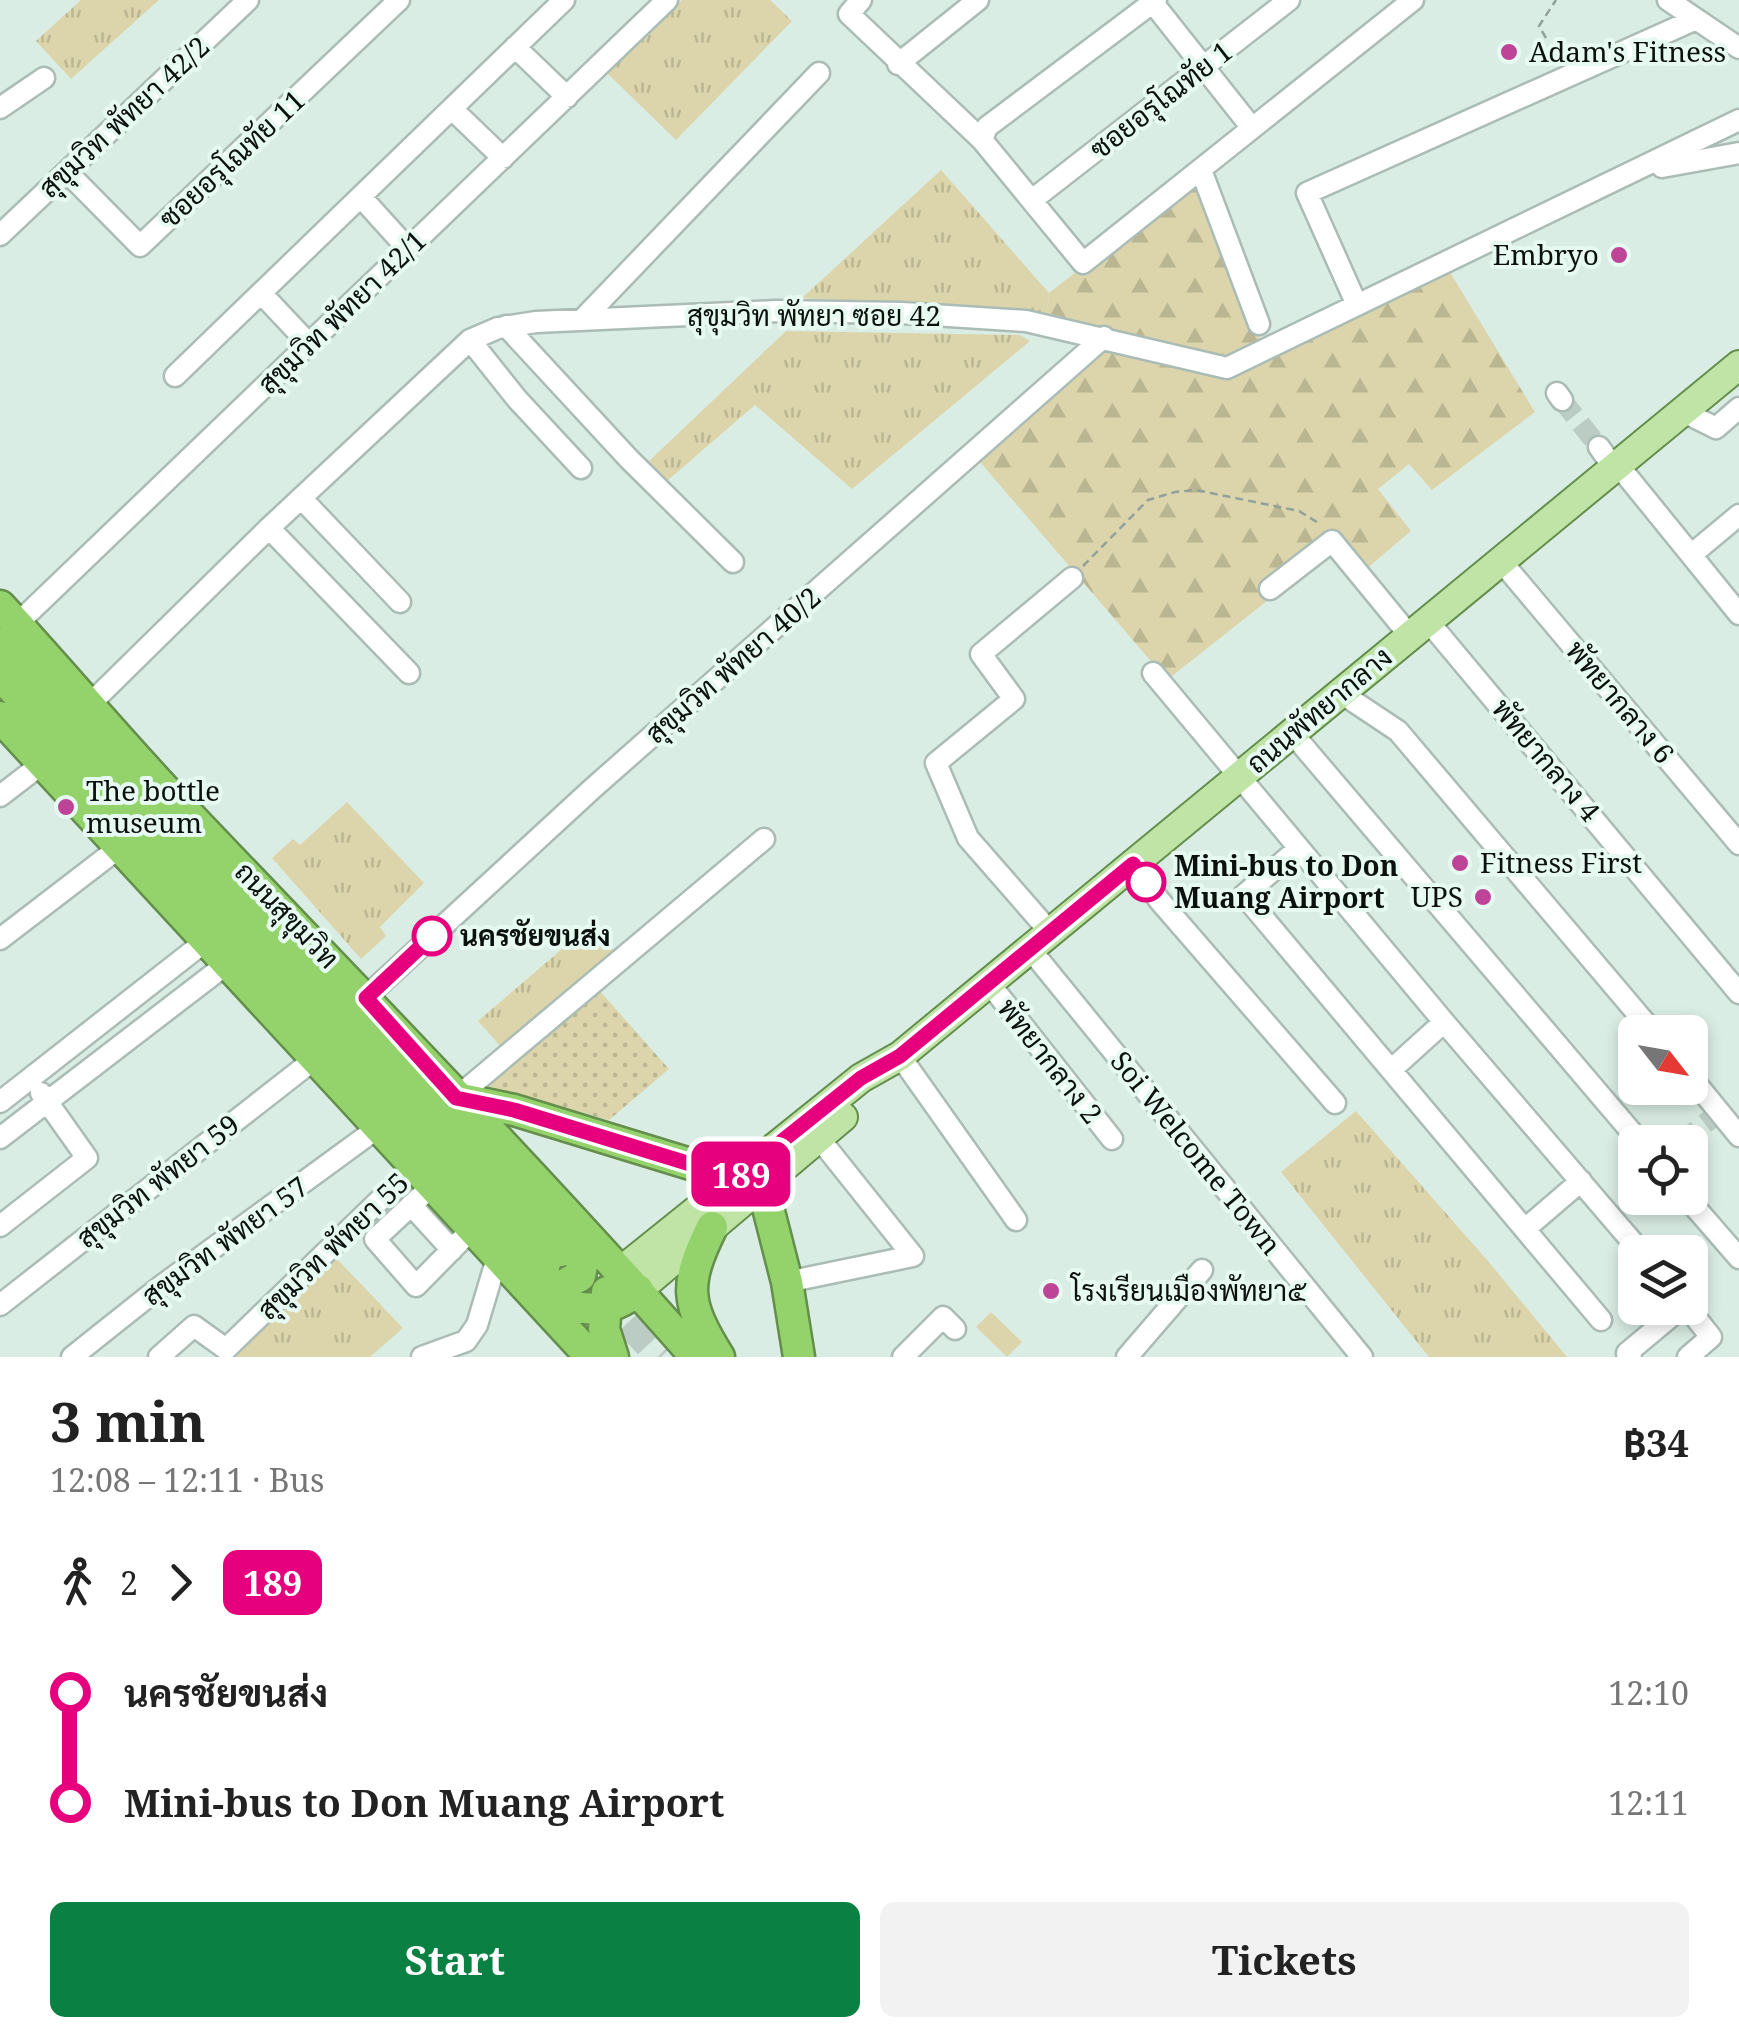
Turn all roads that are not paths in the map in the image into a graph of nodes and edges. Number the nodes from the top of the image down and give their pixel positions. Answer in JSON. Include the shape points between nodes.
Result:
{"nodes":[{"id":1,"x":248,"y":0,"type":"edge"},
{"id":2,"x":399,"y":0,"type":"edge"},
{"id":3,"x":564,"y":0,"type":"edge"},
{"id":4,"x":667,"y":0,"type":"edge"},
{"id":5,"x":861,"y":0,"type":"edge"},
{"id":6,"x":978,"y":0,"type":"edge"},
{"id":7,"x":1289,"y":0,"type":"edge"},
{"id":8,"x":1414,"y":0,"type":"edge"},
{"id":9,"x":1154,"y":1,"type":"edge"},
{"id":10,"x":1683,"y":7,"type":"edge"},
{"id":11,"x":515,"y":47,"type":"junction"},
{"id":12,"x":1739,"y":48,"type":"edge"},
{"id":13,"x":898,"y":64,"type":"junction"},
{"id":14,"x":1204,"y":67,"type":"junction"},
{"id":15,"x":819,"y":73,"type":"dead end"},
{"id":16,"x":44,"y":78,"type":"dead end"},
{"id":17,"x":566,"y":97,"type":"junction"},
{"id":18,"x":0,"y":108,"type":"edge"},
{"id":19,"x":452,"y":109,"type":"junction"},
{"id":20,"x":1739,"y":120,"type":"edge"},
{"id":21,"x":1252,"y":128,"type":"junction"},
{"id":22,"x":982,"y":140,"type":"junction"},
{"id":23,"x":1739,"y":153,"type":"edge"},
{"id":24,"x":502,"y":158,"type":"junction"},
{"id":25,"x":1201,"y":170,"type":"junction"},
{"id":26,"x":1640,"y":170,"type":"junction"},
{"id":27,"x":67,"y":172,"type":"junction"},
{"id":28,"x":360,"y":197,"type":"junction"},
{"id":29,"x":1032,"y":200,"type":"junction"},
{"id":30,"x":0,"y":235,"type":"edge"},
{"id":31,"x":408,"y":249,"type":"junction"},
{"id":32,"x":262,"y":293,"type":"junction"},
{"id":33,"x":1357,"y":304,"type":"junction"},
{"id":34,"x":583,"y":319,"type":"junction"},
{"id":35,"x":1259,"y":324,"type":"dead end"},
{"id":36,"x":506,"y":326,"type":"junction"},
{"id":37,"x":1104,"y":338,"type":"junction"},
{"id":38,"x":470,"y":340,"type":"junction"},
{"id":39,"x":308,"y":344,"type":"junction"},
{"id":40,"x":1739,"y":364,"type":"edge"},
{"id":41,"x":176,"y":376,"type":"dead end"},
{"id":42,"x":1739,"y":408,"type":"edge"},
{"id":43,"x":1682,"y":411,"type":"junction"},
{"id":44,"x":1610,"y":460,"type":"junction"},
{"id":45,"x":581,"y":468,"type":"dead end"},
{"id":46,"x":301,"y":498,"type":"junction"},
{"id":47,"x":1739,"y":515,"type":"edge"},
{"id":48,"x":269,"y":528,"type":"junction"},
{"id":49,"x":1691,"y":555,"type":"junction"},
{"id":50,"x":1501,"y":561,"type":"junction"},
{"id":51,"x":733,"y":562,"type":"dead end"},
{"id":52,"x":1072,"y":578,"type":"road end"},
{"id":53,"x":1270,"y":589,"type":"dead end"},
{"id":54,"x":400,"y":602,"type":"dead end"},
{"id":55,"x":1739,"y":614,"type":"edge"},
{"id":56,"x":6,"y":625,"type":"edge"},
{"id":57,"x":1419,"y":628,"type":"junction"},
{"id":58,"x":409,"y":673,"type":"dead end"},
{"id":59,"x":1153,"y":673,"type":"dead end"},
{"id":60,"x":0,"y":675,"type":"edge"},
{"id":61,"x":1341,"y":693,"type":"junction"},
{"id":62,"x":89,"y":706,"type":"junction"},
{"id":63,"x":0,"y":716,"type":"edge"},
{"id":64,"x":1292,"y":733,"type":"junction"},
{"id":65,"x":43,"y":763,"type":"junction"},
{"id":66,"x":1240,"y":776,"type":"junction"},
{"id":67,"x":0,"y":796,"type":"edge"},
{"id":68,"x":764,"y":839,"type":"dead end"},
{"id":69,"x":1739,"y":844,"type":"edge"},
{"id":70,"x":120,"y":847,"type":"junction"},
{"id":71,"x":1298,"y":849,"type":"junction"},
{"id":72,"x":1133,"y":864,"type":"junction"},
{"id":73,"x":0,"y":939,"type":"edge"},
{"id":74,"x":207,"y":940,"type":"junction"},
{"id":75,"x":1040,"y":941,"type":"junction"},
{"id":76,"x":228,"y":963,"type":"junction"},
{"id":77,"x":989,"y":983,"type":"junction"},
{"id":78,"x":1739,"y":993,"type":"edge"},
{"id":79,"x":134,"y":998,"type":"junction"},
{"id":80,"x":366,"y":998,"type":"junction"},
{"id":81,"x":1639,"y":1015,"type":"edge"},
{"id":82,"x":151,"y":1022,"type":"junction"},
{"id":83,"x":1444,"y":1022,"type":"junction"},
{"id":84,"x":900,"y":1056,"type":"junction"},
{"id":85,"x":316,"y":1058,"type":"junction"},
{"id":86,"x":1391,"y":1070,"type":"junction"},
{"id":87,"x":30,"y":1079,"type":"junction"},
{"id":88,"x":456,"y":1098,"type":"junction"},
{"id":89,"x":1708,"y":1098,"type":"edge"},
{"id":90,"x":0,"y":1102,"type":"edge"},
{"id":91,"x":47,"y":1102,"type":"junction"},
{"id":92,"x":1336,"y":1104,"type":"dead end"},
{"id":93,"x":1626,"y":1125,"type":"edge"},
{"id":94,"x":380,"y":1127,"type":"junction"},
{"id":95,"x":1739,"y":1136,"type":"edge"},
{"id":96,"x":0,"y":1138,"type":"edge"},
{"id":97,"x":818,"y":1138,"type":"junction"},
{"id":98,"x":1112,"y":1140,"type":"dead end"},
{"id":99,"x":749,"y":1181,"type":"junction"},
{"id":100,"x":1581,"y":1181,"type":"junction"},
{"id":101,"x":420,"y":1185,"type":"junction"},
{"id":102,"x":559,"y":1208,"type":"junction"},
{"id":103,"x":1702,"y":1215,"type":"edge"},
{"id":104,"x":1016,"y":1220,"type":"dead end"},
{"id":105,"x":0,"y":1226,"type":"edge"},
{"id":106,"x":712,"y":1226,"type":"junction"},
{"id":107,"x":1525,"y":1230,"type":"junction"},
{"id":108,"x":1627,"y":1235,"type":"edge"},
{"id":109,"x":463,"y":1239,"type":"junction"},
{"id":110,"x":1739,"y":1258,"type":"edge"},
{"id":111,"x":501,"y":1259,"type":"junction"},
{"id":112,"x":1202,"y":1270,"type":"dead end"},
{"id":113,"x":629,"y":1280,"type":"junction"},
{"id":114,"x":787,"y":1282,"type":"junction"},
{"id":115,"x":540,"y":1300,"type":"junction"},
{"id":116,"x":0,"y":1304,"type":"edge"},
{"id":117,"x":603,"y":1309,"type":"junction"},
{"id":118,"x":1601,"y":1320,"type":"dead end"},
{"id":119,"x":1663,"y":1325,"type":"edge"},
{"id":120,"x":1697,"y":1325,"type":"edge"},
{"id":121,"x":955,"y":1328,"type":"dead end"},
{"id":122,"x":1714,"y":1347,"type":"edge"},
{"id":123,"x":72,"y":1357,"type":"edge"},
{"id":124,"x":159,"y":1357,"type":"edge"},
{"id":125,"x":422,"y":1357,"type":"edge"},
{"id":126,"x":591,"y":1357,"type":"edge"},
{"id":127,"x":613,"y":1357,"type":"edge"},
{"id":128,"x":658,"y":1357,"type":"edge"},
{"id":129,"x":681,"y":1357,"type":"edge"},
{"id":130,"x":696,"y":1357,"type":"edge"},
{"id":131,"x":720,"y":1357,"type":"edge"},
{"id":132,"x":799,"y":1357,"type":"edge"},
{"id":133,"x":902,"y":1357,"type":"edge"},
{"id":134,"x":1127,"y":1357,"type":"edge"},
{"id":135,"x":1362,"y":1357,"type":"edge"},
{"id":136,"x":1631,"y":1357,"type":"edge"},
{"id":137,"x":1688,"y":1357,"type":"edge"}],
"edges":[{"from":1,"to":27,"type":"street","name":"สุขุมวิท พัทยา 42/2"},
{"from":2,"to":27,"type":"street","name":"ซอยอรุโณทัย 11","via":[[140,246]]},
{"from":3,"to":11,"type":"street"},
{"from":4,"to":17,"type":"street","name":"สุขุมวิท พัทยา 42/1"},
{"from":5,"to":13,"type":"street","via":[[849,14]]},
{"from":6,"to":13,"type":"street"},
{"from":7,"to":14,"type":"street","name":"ซอยอรุโณทัย 1"},
{"from":8,"to":21,"type":"street"},
{"from":9,"to":14,"type":"street"},
{"from":9,"to":22,"type":"street","via":[[987,127]]},
{"from":10,"to":12,"type":"street"},
{"from":10,"to":33,"type":"street","via":[[1306,193]]},
{"from":11,"to":17,"type":"street"},
{"from":11,"to":19,"type":"street"},
{"from":13,"to":22,"type":"street"},
{"from":14,"to":21,"type":"street"},
{"from":14,"to":29,"type":"street","name":"ซอยอรุโณทัย 1"},
{"from":15,"to":34,"type":"street"},
{"from":16,"to":18,"type":"street"},
{"from":17,"to":24,"type":"street","name":"สุขุมวิท พัทยา 42/1"},
{"from":19,"to":24,"type":"street"},
{"from":19,"to":28,"type":"street"},
{"from":20,"to":26,"type":"street"},
{"from":21,"to":25,"type":"street"},
{"from":22,"to":29,"type":"street"},
{"from":23,"to":26,"type":"street"},
{"from":24,"to":31,"type":"street","name":"สุขุมวิท พัทยา 42/1"},
{"from":25,"to":29,"type":"street","via":[[1083,263]]},
{"from":25,"to":35,"type":"street"},
{"from":26,"to":33,"type":"street","name":"สุขุมวิท พัทยา ซอย 42"},
{"from":27,"to":30,"type":"street","name":"สุขุมวิท พัทยา 42/2"},
{"from":28,"to":31,"type":"street"},
{"from":28,"to":32,"type":"street"},
{"from":31,"to":39,"type":"street","name":"สุขุมวิท พัทยา 42/1"},
{"from":32,"to":39,"type":"street"},
{"from":32,"to":41,"type":"street"},
{"from":33,"to":37,"type":"street","name":"สุขุมวิท พัทยา ซอย 42","via":[[1227,368]]},
{"from":34,"to":36,"type":"street","name":"สุขุมวิท พัทยา ซอย 42"},
{"from":34,"to":37,"type":"street","name":"สุขุมวิท พัทยา ซอย 42","via":[[902,313],[1026,321]]},
{"from":36,"to":38,"type":"street","name":"สุขุมวิท พัทยา ซอย 42"},
{"from":36,"to":51,"type":"street"},
{"from":37,"to":80,"type":"street","name":"สุขุมวิท พัทยา 40/2","via":[[592,788]]},
{"from":38,"to":45,"type":"street"},
{"from":38,"to":46,"type":"street","name":"สุขุมวิท พัทยา ซอย 42"},
{"from":39,"to":56,"type":"street","name":"สุขุมวิท พัทยา 42/1"},
{"from":40,"to":43,"type":"main road","name":"ถนนพัทยากลาง"},
{"from":42,"to":43,"type":"street","via":[[1716,428]]},
{"from":43,"to":44,"type":"main road","name":"ถนนพัทยากลาง"},
{"from":44,"to":49,"type":"street"},
{"from":44,"to":50,"type":"main road","name":"ถนนพัทยากลาง"},
{"from":46,"to":48,"type":"street","name":"สุขุมวิท พัทยา ซอย 42"},
{"from":46,"to":54,"type":"street"},
{"from":47,"to":49,"type":"street"},
{"from":48,"to":58,"type":"street"},
{"from":48,"to":62,"type":"street","name":"สุขุมวิท พัทยา ซอย 42"},
{"from":49,"to":55,"type":"street"},
{"from":50,"to":57,"type":"main road","name":"ถนนพัทยากลาง"},
{"from":50,"to":69,"type":"street","name":"พัทยากลาง 6"},
{"from":52,"to":75,"type":"street","name":"Soi Welcome Town","via":[[981,654],[1014,699],[936,764],[968,838]]},
{"from":53,"to":57,"type":"street","name":"พัทยากลาง 4","via":[[1332,541]]},
{"from":56,"to":60,"type":"highway","name":"ถนนสุขุมวิท","via":[[554,1257]]},
{"from":56,"to":62,"type":"highway","name":"ถนนสุขุมวิท"},
{"from":57,"to":61,"type":"main road","name":"ถนนพัทยากลาง"},
{"from":57,"to":78,"type":"street","name":"พัทยากลาง 4"},
{"from":59,"to":66,"type":"street"},
{"from":61,"to":64,"type":"main road","name":"ถนนพัทยากลาง"},
{"from":61,"to":81,"type":"street","via":[[1398,731]]},
{"from":62,"to":80,"type":"highway","name":"ถนนสุขุมวิท"},
{"from":63,"to":65,"type":"highway"},
{"from":64,"to":66,"type":"main road","name":"ถนนพัทยากลาง"},
{"from":64,"to":93,"type":"street"},
{"from":65,"to":67,"type":"street"},
{"from":65,"to":70,"type":"highway"},
{"from":66,"to":71,"type":"street"},
{"from":66,"to":72,"type":"main road","name":"ถนนพัทยากลาง"},
{"from":68,"to":88,"type":"street"},
{"from":70,"to":73,"type":"street"},
{"from":70,"to":74,"type":"highway"},
{"from":71,"to":83,"type":"street"},
{"from":71,"to":86,"type":"street","via":[[1244,895]]},
{"from":72,"to":75,"type":"main road","name":"ถนนพัทยากลาง"},
{"from":72,"to":92,"type":"street"},
{"from":74,"to":76,"type":"highway"},
{"from":74,"to":79,"type":"street"},
{"from":75,"to":77,"type":"main road","name":"ถนนพัทยากลาง"},
{"from":75,"to":135,"type":"street","name":"Soi Welcome Town"},
{"from":76,"to":82,"type":"street"},
{"from":76,"to":85,"type":"highway"},
{"from":77,"to":84,"type":"main road","name":"ถนนพัทยากลาง"},
{"from":77,"to":98,"type":"street","name":"พัทยากลาง 2"},
{"from":79,"to":82,"type":"street"},
{"from":79,"to":87,"type":"street"},
{"from":80,"to":88,"type":"highway","name":"ถนนสุขุมวิท"},
{"from":82,"to":91,"type":"street"},
{"from":83,"to":86,"type":"street"},
{"from":83,"to":100,"type":"street"},
{"from":84,"to":97,"type":"main road","name":"ถนนพัทยากลาง","via":[[872,1092]]},
{"from":84,"to":99,"type":"main road","name":"ถนนพัทยากลาง","via":[[861,1078]]},
{"from":84,"to":104,"type":"street"},
{"from":85,"to":94,"type":"highway"},
{"from":85,"to":116,"type":"street","name":"สุขุมวิท พัทยา 59"},
{"from":86,"to":107,"type":"street"},
{"from":87,"to":90,"type":"street"},
{"from":87,"to":91,"type":"street"},
{"from":88,"to":99,"type":"highway"},
{"from":88,"to":102,"type":"highway","name":"ถนนสุขุมวิท"},
{"from":89,"to":95,"type":"street"},
{"from":91,"to":96,"type":"street"},
{"from":91,"to":105,"type":"street","via":[[87,1158]]},
{"from":94,"to":101,"type":"highway"},
{"from":94,"to":123,"type":"street","name":"สุขุมวิท พัทยา 57"},
{"from":97,"to":99,"type":"main road","name":"ถนนพัทยากลาง"},
{"from":97,"to":114,"type":"street","via":[[913,1256]]},
{"from":99,"to":106,"type":"main road","name":"ถนนพัทยากลาง"},
{"from":99,"to":113,"type":"main road","name":"ถนนพัทยากลาง"},
{"from":99,"to":114,"type":"highway"},
{"from":100,"to":107,"type":"street"},
{"from":100,"to":108,"type":"street"},
{"from":101,"to":109,"type":"highway"},
{"from":101,"to":109,"type":"street","via":[[375,1240],[416,1286]]},
{"from":101,"to":124,"type":"street","name":"สุขุมวิท พัทยา 55","via":[[226,1349],[194,1326]]},
{"from":102,"to":111,"type":"highway","via":[[584,1255],[580,1276],[556,1289],[544,1287]]},
{"from":102,"to":113,"type":"highway","name":"ถนนสุขุมวิท"},
{"from":103,"to":110,"type":"street"},
{"from":106,"to":113,"type":"main road","name":"ถนนพัทยากลาง"},
{"from":106,"to":131,"type":"highway","via":[[692,1300],[695,1318]]},
{"from":107,"to":118,"type":"street"},
{"from":109,"to":111,"type":"highway"},
{"from":111,"to":115,"type":"highway"},
{"from":111,"to":125,"type":"street","via":[[466,1340]]},
{"from":112,"to":134,"type":"street"},
{"from":113,"to":117,"type":"highway","via":[[618,1305]]},
{"from":113,"to":130,"type":"highway","name":"ถนนสุขุมวิท"},
{"from":114,"to":132,"type":"highway"},
{"from":115,"to":117,"type":"highway"},
{"from":115,"to":126,"type":"highway"},
{"from":117,"to":127,"type":"highway"},
{"from":119,"to":136,"type":"street"},
{"from":120,"to":122,"type":"street"},
{"from":121,"to":133,"type":"street","via":[[943,1317]]},
{"from":122,"to":137,"type":"street"},
{"from":128,"to":129,"type":"highway"}]}
